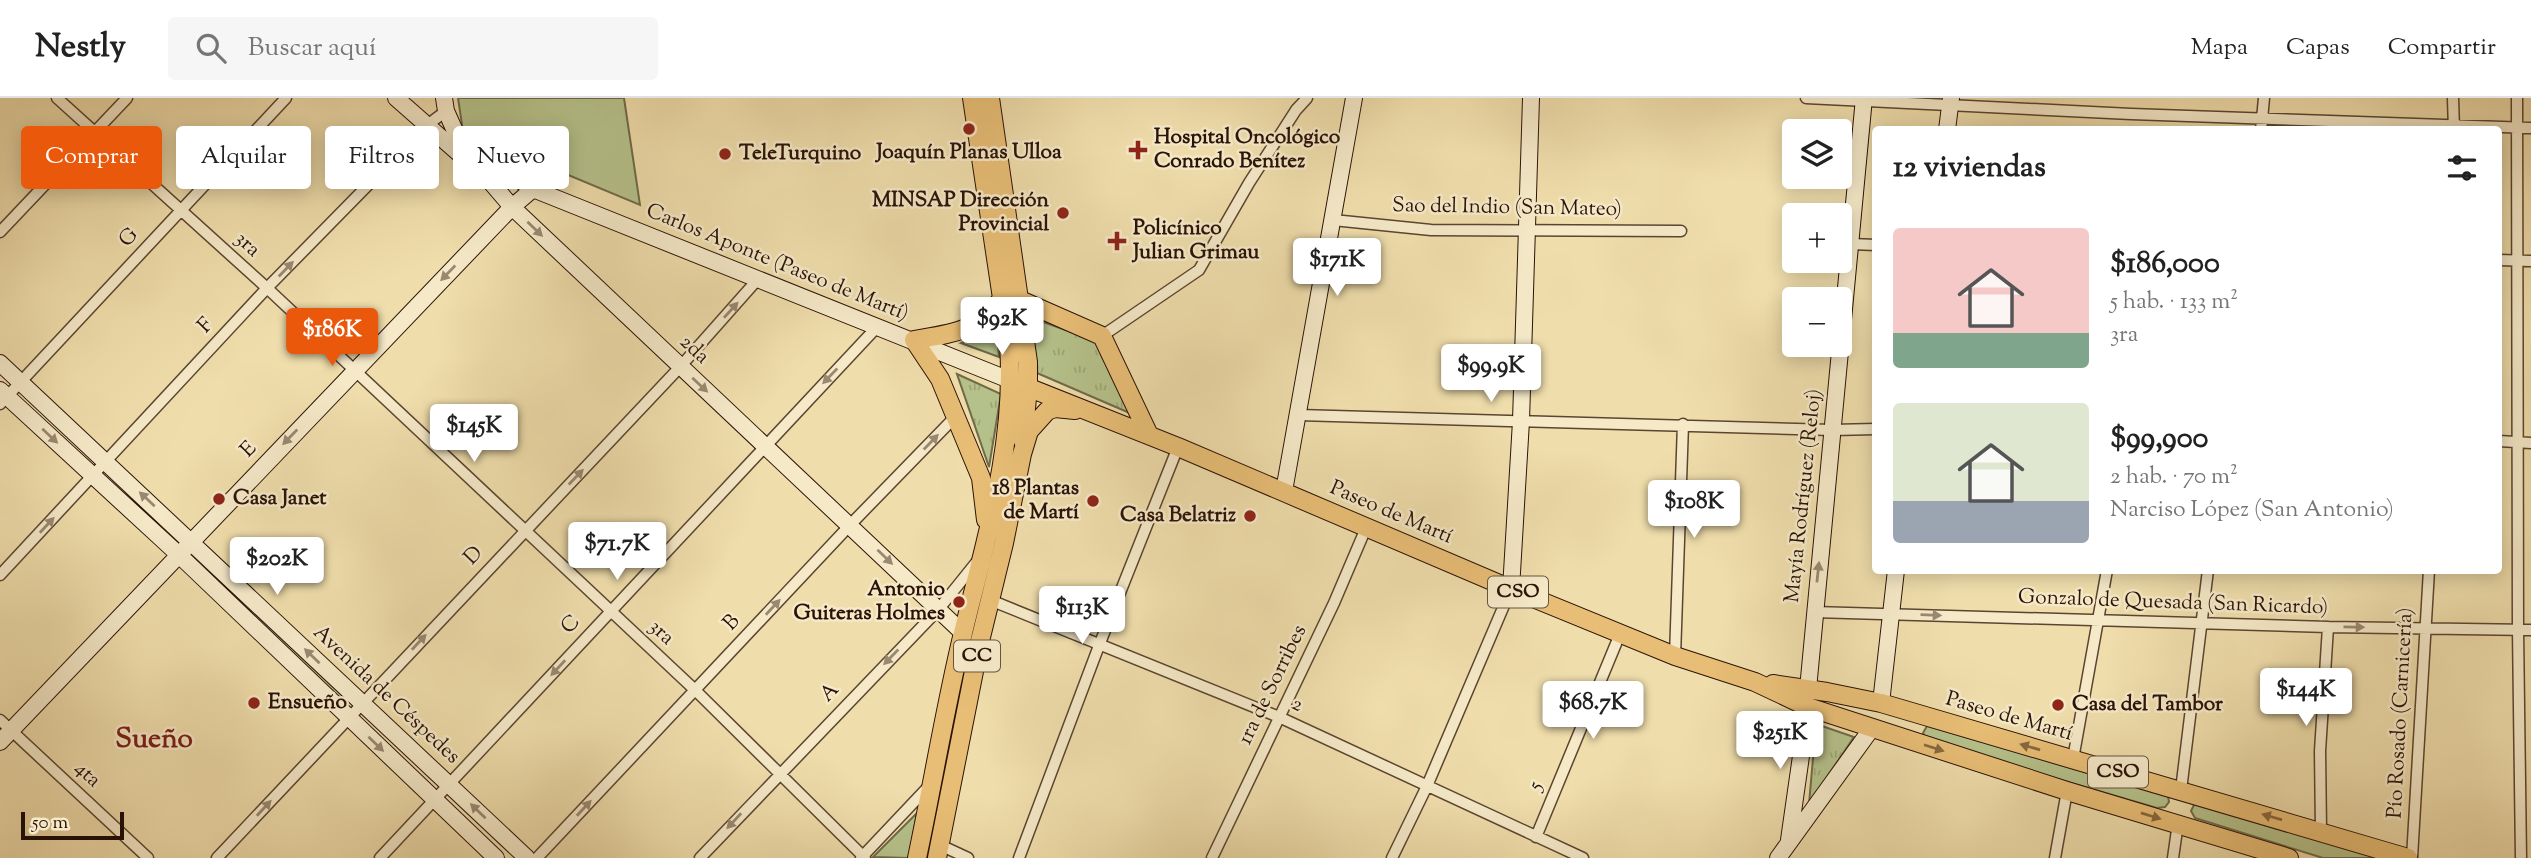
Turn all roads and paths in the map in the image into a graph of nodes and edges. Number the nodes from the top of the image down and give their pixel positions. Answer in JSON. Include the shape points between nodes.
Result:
{"nodes":[{"id":1,"x":57,"y":98,"type":"edge"},
{"id":2,"x":127,"y":98,"type":"edge"},
{"id":3,"x":286,"y":98,"type":"edge"},
{"id":4,"x":396,"y":98,"type":"edge"},
{"id":5,"x":972,"y":98,"type":"edge"},
{"id":6,"x":990,"y":98,"type":"edge"},
{"id":7,"x":1307,"y":98,"type":"edge"},
{"id":8,"x":1354,"y":98,"type":"edge"},
{"id":9,"x":1531,"y":98,"type":"edge"},
{"id":10,"x":1806,"y":98,"type":"edge"},
{"id":11,"x":2264,"y":98,"type":"edge"},
{"id":12,"x":2453,"y":98,"type":"edge"},
{"id":13,"x":2518,"y":98,"type":"edge"},
{"id":14,"x":1864,"y":99,"type":"edge"},
{"id":15,"x":1950,"y":102,"type":"edge"},
{"id":16,"x":445,"y":104,"type":"edge"},
{"id":17,"x":2261,"y":124,"type":"edge"},
{"id":18,"x":87,"y":126,"type":"edge"},
{"id":19,"x":101,"y":126,"type":"edge"},
{"id":20,"x":426,"y":126,"type":"joint"},
{"id":21,"x":454,"y":126,"type":"edge"},
{"id":22,"x":1947,"y":126,"type":"edge"},
{"id":23,"x":2390,"y":126,"type":"edge"},
{"id":24,"x":2454,"y":126,"type":"edge"},
{"id":25,"x":2502,"y":127,"type":"edge"},
{"id":26,"x":2518,"y":127,"type":"junction"},
{"id":27,"x":2531,"y":128,"type":"edge"},
{"id":28,"x":439,"y":137,"type":"edge"},
{"id":29,"x":453,"y":149,"type":"edge"},
{"id":30,"x":41,"y":189,"type":"edge"},
{"id":31,"x":156,"y":189,"type":"edge"},
{"id":32,"x":365,"y":189,"type":"edge"},
{"id":33,"x":497,"y":189,"type":"edge"},
{"id":34,"x":533,"y":189,"type":"joint"},
{"id":35,"x":512,"y":207,"type":"junction"},
{"id":36,"x":181,"y":211,"type":"junction"},
{"id":37,"x":1333,"y":220,"type":"junction"},
{"id":38,"x":1527,"y":230,"type":"junction"},
{"id":39,"x":1681,"y":231,"type":"dead end"},
{"id":40,"x":0,"y":232,"type":"edge"},
{"id":41,"x":1852,"y":233,"type":"edge"},
{"id":42,"x":1852,"y":244,"type":"edge"},
{"id":43,"x":1872,"y":245,"type":"edge"},
{"id":44,"x":2502,"y":260,"type":"edge"},
{"id":45,"x":2516,"y":261,"type":"junction"},
{"id":46,"x":2531,"y":261,"type":"edge"},
{"id":47,"x":1848,"y":273,"type":"edge"},
{"id":48,"x":758,"y":279,"type":"junction"},
{"id":49,"x":267,"y":289,"type":"junction"},
{"id":50,"x":1011,"y":299,"type":"junction"},
{"id":51,"x":877,"y":327,"type":"junction"},
{"id":52,"x":1102,"y":336,"type":"junction"},
{"id":53,"x":914,"y":340,"type":"junction"},
{"id":54,"x":0,"y":363,"type":"edge"},
{"id":55,"x":680,"y":367,"type":"junction"},
{"id":56,"x":353,"y":372,"type":"junction"},
{"id":57,"x":20,"y":381,"type":"junction"},
{"id":58,"x":1020,"y":384,"type":"junction"},
{"id":59,"x":2,"y":397,"type":"edge"},
{"id":60,"x":1088,"y":411,"type":"junction"},
{"id":61,"x":1298,"y":415,"type":"junction"},
{"id":62,"x":956,"y":416,"type":"junction"},
{"id":63,"x":1521,"y":421,"type":"junction"},
{"id":64,"x":1683,"y":424,"type":"junction"},
{"id":65,"x":1872,"y":429,"type":"edge"},
{"id":66,"x":1832,"y":430,"type":"junction"},
{"id":67,"x":1149,"y":435,"type":"junction"},
{"id":68,"x":2502,"y":442,"type":"edge"},
{"id":69,"x":2518,"y":442,"type":"junction"},
{"id":70,"x":2531,"y":443,"type":"edge"},
{"id":71,"x":765,"y":445,"type":"junction"},
{"id":72,"x":1178,"y":447,"type":"junction"},
{"id":73,"x":1022,"y":454,"type":"junction"},
{"id":74,"x":107,"y":462,"type":"junction"},
{"id":75,"x":93,"y":476,"type":"junction"},
{"id":76,"x":1284,"y":491,"type":"junction"},
{"id":77,"x":851,"y":524,"type":"junction"},
{"id":78,"x":1366,"y":528,"type":"junction"},
{"id":79,"x":523,"y":531,"type":"junction"},
{"id":80,"x":191,"y":541,"type":"junction"},
{"id":81,"x":987,"y":544,"type":"junction"},
{"id":82,"x":178,"y":554,"type":"junction"},
{"id":83,"x":1896,"y":574,"type":"edge"},
{"id":84,"x":2106,"y":574,"type":"edge"},
{"id":85,"x":2208,"y":574,"type":"edge"},
{"id":86,"x":2430,"y":574,"type":"edge"},
{"id":87,"x":0,"y":575,"type":"edge"},
{"id":88,"x":1511,"y":589,"type":"junction"},
{"id":89,"x":990,"y":600,"type":"junction"},
{"id":90,"x":938,"y":610,"type":"junction"},
{"id":91,"x":1814,"y":612,"type":"junction"},
{"id":92,"x":610,"y":613,"type":"junction"},
{"id":93,"x":1892,"y":614,"type":"junction"},
{"id":94,"x":2096,"y":620,"type":"junction"},
{"id":95,"x":2202,"y":622,"type":"junction"},
{"id":96,"x":2329,"y":627,"type":"junction"},
{"id":97,"x":2424,"y":628,"type":"junction"},
{"id":98,"x":2518,"y":630,"type":"junction"},
{"id":99,"x":2531,"y":630,"type":"edge"},
{"id":100,"x":963,"y":632,"type":"junction"},
{"id":101,"x":1620,"y":634,"type":"junction"},
{"id":102,"x":1100,"y":643,"type":"junction"},
{"id":103,"x":1675,"y":656,"type":"junction"},
{"id":104,"x":695,"y":690,"type":"junction"},
{"id":105,"x":1857,"y":697,"type":"junction"},
{"id":106,"x":1808,"y":698,"type":"junction"},
{"id":107,"x":361,"y":703,"type":"junction"},
{"id":108,"x":1881,"y":703,"type":"junction"},
{"id":109,"x":1279,"y":717,"type":"junction"},
{"id":110,"x":349,"y":718,"type":"junction"},
{"id":111,"x":1872,"y":728,"type":"junction"},
{"id":112,"x":4,"y":731,"type":"edge"},
{"id":113,"x":1901,"y":738,"type":"junction"},
{"id":114,"x":2073,"y":759,"type":"junction"},
{"id":115,"x":780,"y":773,"type":"junction"},
{"id":116,"x":934,"y":780,"type":"junction"},
{"id":117,"x":450,"y":783,"type":"junction"},
{"id":118,"x":1427,"y":786,"type":"junction"},
{"id":119,"x":2181,"y":790,"type":"junction"},
{"id":120,"x":2067,"y":791,"type":"junction"},
{"id":121,"x":435,"y":800,"type":"junction"},
{"id":122,"x":2178,"y":823,"type":"junction"},
{"id":123,"x":2321,"y":831,"type":"junction"},
{"id":124,"x":1536,"y":837,"type":"junction"},
{"id":125,"x":1789,"y":841,"type":"junction"},
{"id":126,"x":2526,"y":842,"type":"edge"},
{"id":127,"x":938,"y":852,"type":"edge"},
{"id":128,"x":863,"y":857,"type":"edge"},
{"id":129,"x":148,"y":858,"type":"edge"},
{"id":130,"x":217,"y":858,"type":"edge"},
{"id":131,"x":380,"y":858,"type":"edge"},
{"id":132,"x":496,"y":858,"type":"edge"},
{"id":133,"x":527,"y":858,"type":"edge"},
{"id":134,"x":537,"y":858,"type":"edge"},
{"id":135,"x":700,"y":858,"type":"edge"},
{"id":136,"x":917,"y":858,"type":"edge"},
{"id":137,"x":968,"y":858,"type":"edge"},
{"id":138,"x":1019,"y":858,"type":"edge"},
{"id":139,"x":1212,"y":858,"type":"edge"},
{"id":140,"x":1392,"y":858,"type":"edge"},
{"id":141,"x":1583,"y":858,"type":"edge"},
{"id":142,"x":1778,"y":858,"type":"edge"},
{"id":143,"x":2055,"y":858,"type":"edge"},
{"id":144,"x":2173,"y":858,"type":"edge"},
{"id":145,"x":2289,"y":858,"type":"edge"},
{"id":146,"x":2410,"y":858,"type":"edge"},
{"id":147,"x":2521,"y":858,"type":"edge"}],
"edges":[{"from":1,"to":18,"type":"street","name":"3ra"},
{"from":2,"to":19,"type":"street"},
{"from":3,"to":36,"type":"street","name":"G"},
{"from":4,"to":20,"type":"main road","name":"2da"},
{"from":5,"to":50,"type":"main road","number":"CC"},
{"from":6,"to":50,"type":"main road","number":"CC"},
{"from":7,"to":52,"type":"street","via":[[1199,270]]},
{"from":8,"to":37,"type":"main road"},
{"from":9,"to":38,"type":"main road"},
{"from":10,"to":14,"type":"street"},
{"from":11,"to":17,"type":"street"},
{"from":12,"to":24,"type":"street"},
{"from":13,"to":26,"type":"street"},
{"from":14,"to":15,"type":"street"},
{"from":14,"to":41,"type":"main road","name":"Mayía Rodríguez (Reloj)"},
{"from":15,"to":17,"type":"street"},
{"from":15,"to":22,"type":"main road"},
{"from":16,"to":20,"type":"street","name":"F"},
{"from":16,"to":21,"type":"main road","name":"Carlos Aponte (Paseo de Martí)"},
{"from":17,"to":23,"type":"street"},
{"from":25,"to":26,"type":"street"},
{"from":26,"to":27,"type":"street"},
{"from":26,"to":45,"type":"street"},
{"from":28,"to":29,"type":"main road","name":"2da"},
{"from":30,"to":40,"type":"street"},
{"from":31,"to":36,"type":"street","name":"3ra"},
{"from":49,"to":32,"type":"street","name":"F","one_way":true},
{"from":33,"to":35,"type":"main road","name":"2da"},
{"from":34,"to":35,"type":"main road","name":"E"},
{"from":34,"to":48,"type":"main road","name":"Carlos Aponte (Paseo de Martí)"},
{"from":35,"to":55,"type":"main road","name":"2da","one_way":true},
{"from":35,"to":56,"type":"main road","name":"E","one_way":true},
{"from":36,"to":49,"type":"street","name":"3ra"},
{"from":36,"to":57,"type":"street","name":"G"},
{"from":37,"to":38,"type":"street","name":"Sao del Indio (San Mateo)","via":[[1431,230]]},
{"from":37,"to":61,"type":"main road"},
{"from":38,"to":39,"type":"street","name":"Sao del Indio (San Mateo)"},
{"from":38,"to":63,"type":"main road"},
{"from":42,"to":43,"type":"street"},
{"from":44,"to":45,"type":"street"},
{"from":45,"to":46,"type":"street"},
{"from":45,"to":69,"type":"street"},
{"from":47,"to":66,"type":"main road","name":"Mayía Rodríguez (Reloj)"},
{"from":48,"to":51,"type":"main road","name":"Carlos Aponte (Paseo de Martí)"},
{"from":55,"to":48,"type":"street","name":"D","one_way":true},
{"from":49,"to":56,"type":"street","name":"3ra"},
{"from":49,"to":74,"type":"street","name":"F"},
{"from":50,"to":52,"type":"main road"},
{"from":50,"to":53,"type":"main road","via":[[961,332]]},
{"from":50,"to":58,"type":"main road","number":"CC"},
{"from":51,"to":53,"type":"main road","name":"Carlos Aponte (Paseo de Martí)"},
{"from":51,"to":71,"type":"street","name":"C","one_way":true},
{"from":52,"to":67,"type":"main road"},
{"from":53,"to":58,"type":"main road","name":"Carlos Aponte (Paseo de Martí)"},
{"from":53,"to":62,"type":"main road","via":[[940,379]]},
{"from":54,"to":57,"type":"main road","name":"Avenida de Céspedes"},
{"from":55,"to":71,"type":"main road","name":"2da","one_way":true},
{"from":79,"to":55,"type":"street","name":"D","one_way":true},
{"from":56,"to":79,"type":"street","name":"3ra"},
{"from":56,"to":80,"type":"main road","name":"E","one_way":true},
{"from":57,"to":59,"type":"street","name":"G"},
{"from":57,"to":74,"type":"main road","name":"Avenida de Céspedes"},
{"from":58,"to":60,"type":"main road","name":"Paseo de Martí","number":"CSO"},
{"from":58,"to":73,"type":"main road","number":"CC"},
{"from":58,"to":81,"type":"main road","number":"CC"},
{"from":59,"to":75,"type":"main road","name":"Avenida de Céspedes","one_way":true},
{"from":60,"to":67,"type":"main road","name":"Paseo de Martí","number":"CSO"},
{"from":60,"to":73,"type":"main road","via":[[1047,411],[1029,431]]},
{"from":61,"to":63,"type":"street"},
{"from":61,"to":76,"type":"main road"},
{"from":77,"to":62,"type":"street","name":"B","one_way":true},
{"from":62,"to":81,"type":"main road","via":[[981,478]]},
{"from":63,"to":64,"type":"street"},
{"from":63,"to":88,"type":"main road"},
{"from":64,"to":66,"type":"street"},
{"from":64,"to":103,"type":"street"},
{"from":65,"to":66,"type":"street"},
{"from":91,"to":66,"type":"main road","name":"Mayía Rodríguez (Reloj)","one_way":true},
{"from":67,"to":72,"type":"main road","name":"Paseo de Martí","number":"CSO"},
{"from":68,"to":69,"type":"street"},
{"from":69,"to":70,"type":"street"},
{"from":69,"to":98,"type":"street"},
{"from":71,"to":77,"type":"main road","name":"2da"},
{"from":71,"to":92,"type":"street","name":"C"},
{"from":72,"to":76,"type":"main road","name":"Paseo de Martí","number":"CSO"},
{"from":72,"to":102,"type":"street"},
{"from":73,"to":89,"type":"main road","number":"CC"},
{"from":74,"to":75,"type":"street","name":"F"},
{"from":80,"to":74,"type":"main road","name":"Avenida de Céspedes","one_way":true},
{"from":75,"to":82,"type":"main road","name":"Avenida de Céspedes"},
{"from":87,"to":75,"type":"street","name":"F","one_way":true},
{"from":76,"to":78,"type":"main road","name":"Paseo de Martí","number":"CSO"},
{"from":77,"to":90,"type":"main road","name":"2da","one_way":true},
{"from":104,"to":77,"type":"street","name":"B","one_way":true},
{"from":78,"to":88,"type":"main road","name":"Paseo de Martí","number":"CSO"},
{"from":78,"to":109,"type":"street","name":"1ra de Sorribes"},
{"from":79,"to":92,"type":"street","name":"3ra"},
{"from":107,"to":79,"type":"street","name":"D","one_way":true},
{"from":80,"to":82,"type":"main road","name":"E"},
{"from":107,"to":80,"type":"main road","name":"Avenida de Céspedes","one_way":true},
{"from":81,"to":90,"type":"street","name":"A"},
{"from":81,"to":100,"type":"main road","number":"CC"},
{"from":82,"to":110,"type":"main road","name":"Avenida de Céspedes"},
{"from":82,"to":112,"type":"main road","name":"E"},
{"from":83,"to":93,"type":"main road"},
{"from":84,"to":94,"type":"street"},
{"from":85,"to":95,"type":"street"},
{"from":86,"to":97,"type":"street","name":"Pío Rosado (Carnicería)"},
{"from":88,"to":101,"type":"main road","name":"Paseo de Martí","number":"CSO"},
{"from":88,"to":118,"type":"street"},
{"from":89,"to":102,"type":"street","name":"2"},
{"from":89,"to":127,"type":"main road","number":"CC"},
{"from":90,"to":100,"type":"main road","name":"2da"},
{"from":90,"to":115,"type":"street","name":"A","one_way":true},
{"from":91,"to":93,"type":"street","name":"Gonzalo de Quesada (San Ricardo)"},
{"from":91,"to":106,"type":"main road","name":"Mayía Rodríguez (Reloj)"},
{"from":92,"to":104,"type":"street","name":"3ra"},
{"from":92,"to":117,"type":"street","name":"C","one_way":true},
{"from":93,"to":94,"type":"street","name":"Gonzalo de Quesada (San Ricardo)","one_way":true},
{"from":93,"to":108,"type":"main road"},
{"from":94,"to":95,"type":"street","name":"Gonzalo de Quesada (San Ricardo)"},
{"from":94,"to":114,"type":"street"},
{"from":95,"to":96,"type":"street","name":"Gonzalo de Quesada (San Ricardo)"},
{"from":95,"to":119,"type":"street"},
{"from":96,"to":97,"type":"street","name":"Gonzalo de Quesada (San Ricardo)","one_way":true},
{"from":96,"to":123,"type":"street","via":[[2320,751]]},
{"from":97,"to":98,"type":"street","name":"Gonzalo de Quesada (San Ricardo)"},
{"from":97,"to":146,"type":"street","name":"Pío Rosado (Carnicería)"},
{"from":98,"to":99,"type":"street","name":"Gonzalo de Quesada (San Ricardo)"},
{"from":98,"to":126,"type":"street"},
{"from":100,"to":116,"type":"main road","number":"CC"},
{"from":101,"to":103,"type":"main road","name":"Paseo de Martí","number":"CSO"},
{"from":101,"to":124,"type":"street","name":"5"},
{"from":102,"to":109,"type":"street","name":"2"},
{"from":102,"to":138,"type":"street"},
{"from":103,"to":106,"type":"main road","name":"Paseo de Martí","number":"CSO"},
{"from":104,"to":115,"type":"street","name":"3ra"},
{"from":134,"to":104,"type":"street","name":"B","one_way":true},
{"from":105,"to":106,"type":"main road","name":"Paseo de Martí","number":"CSO","via":[[1827,692]]},
{"from":105,"to":108,"type":"main road","name":"Paseo de Martí","number":"CSO"},
{"from":105,"to":111,"type":"main road","via":[[1871,717]]},
{"from":106,"to":111,"type":"main road","name":"Paseo de Martí","number":"CSO"},
{"from":106,"to":125,"type":"main road","name":"Mayía Rodríguez (Reloj)"},
{"from":107,"to":110,"type":"street","name":"D"},
{"from":107,"to":117,"type":"main road","name":"Avenida de Céspedes"},
{"from":108,"to":113,"type":"main road","via":[[1885,719]]},
{"from":114,"to":108,"type":"main road","name":"Paseo de Martí","number":"CSO","one_way":true},
{"from":109,"to":118,"type":"street","name":"2"},
{"from":109,"to":139,"type":"street","name":"1ra de Sorribes"},
{"from":110,"to":121,"type":"main road","name":"Avenida de Céspedes","one_way":true},
{"from":130,"to":110,"type":"street","name":"D","one_way":true},
{"from":111,"to":113,"type":"main road","name":"Paseo de Martí","number":"CSO"},
{"from":111,"to":125,"type":"main road"},
{"from":112,"to":129,"type":"street","name":"4ta"},
{"from":113,"to":120,"type":"main road","name":"Paseo de Martí","number":"CSO","one_way":true},
{"from":114,"to":119,"type":"main road","name":"Paseo de Martí","number":"CSO"},
{"from":115,"to":128,"type":"street","name":"3ra"},
{"from":115,"to":135,"type":"street","name":"A","one_way":true},
{"from":116,"to":128,"type":"street"},
{"from":116,"to":136,"type":"main road","number":"CC"},
{"from":117,"to":121,"type":"street","name":"C"},
{"from":133,"to":117,"type":"main road","name":"Avenida de Céspedes","one_way":true},
{"from":118,"to":124,"type":"street","name":"2"},
{"from":118,"to":140,"type":"street"},
{"from":119,"to":122,"type":"main road"},
{"from":123,"to":119,"type":"main road","name":"Paseo de Martí","number":"CSO","one_way":true},
{"from":120,"to":122,"type":"main road","name":"Paseo de Martí","number":"CSO","one_way":true},
{"from":120,"to":143,"type":"street"},
{"from":121,"to":131,"type":"street","name":"C"},
{"from":121,"to":132,"type":"main road","name":"Avenida de Céspedes"},
{"from":122,"to":144,"type":"street"},
{"from":122,"to":145,"type":"main road","name":"Paseo de Martí","number":"CSO"},
{"from":123,"to":146,"type":"main road","name":"Paseo de Martí","number":"CSO"},
{"from":124,"to":141,"type":"street","name":"2"},
{"from":125,"to":142,"type":"main road"},
{"from":126,"to":147,"type":"street"},
{"from":127,"to":137,"type":"street"}]}
